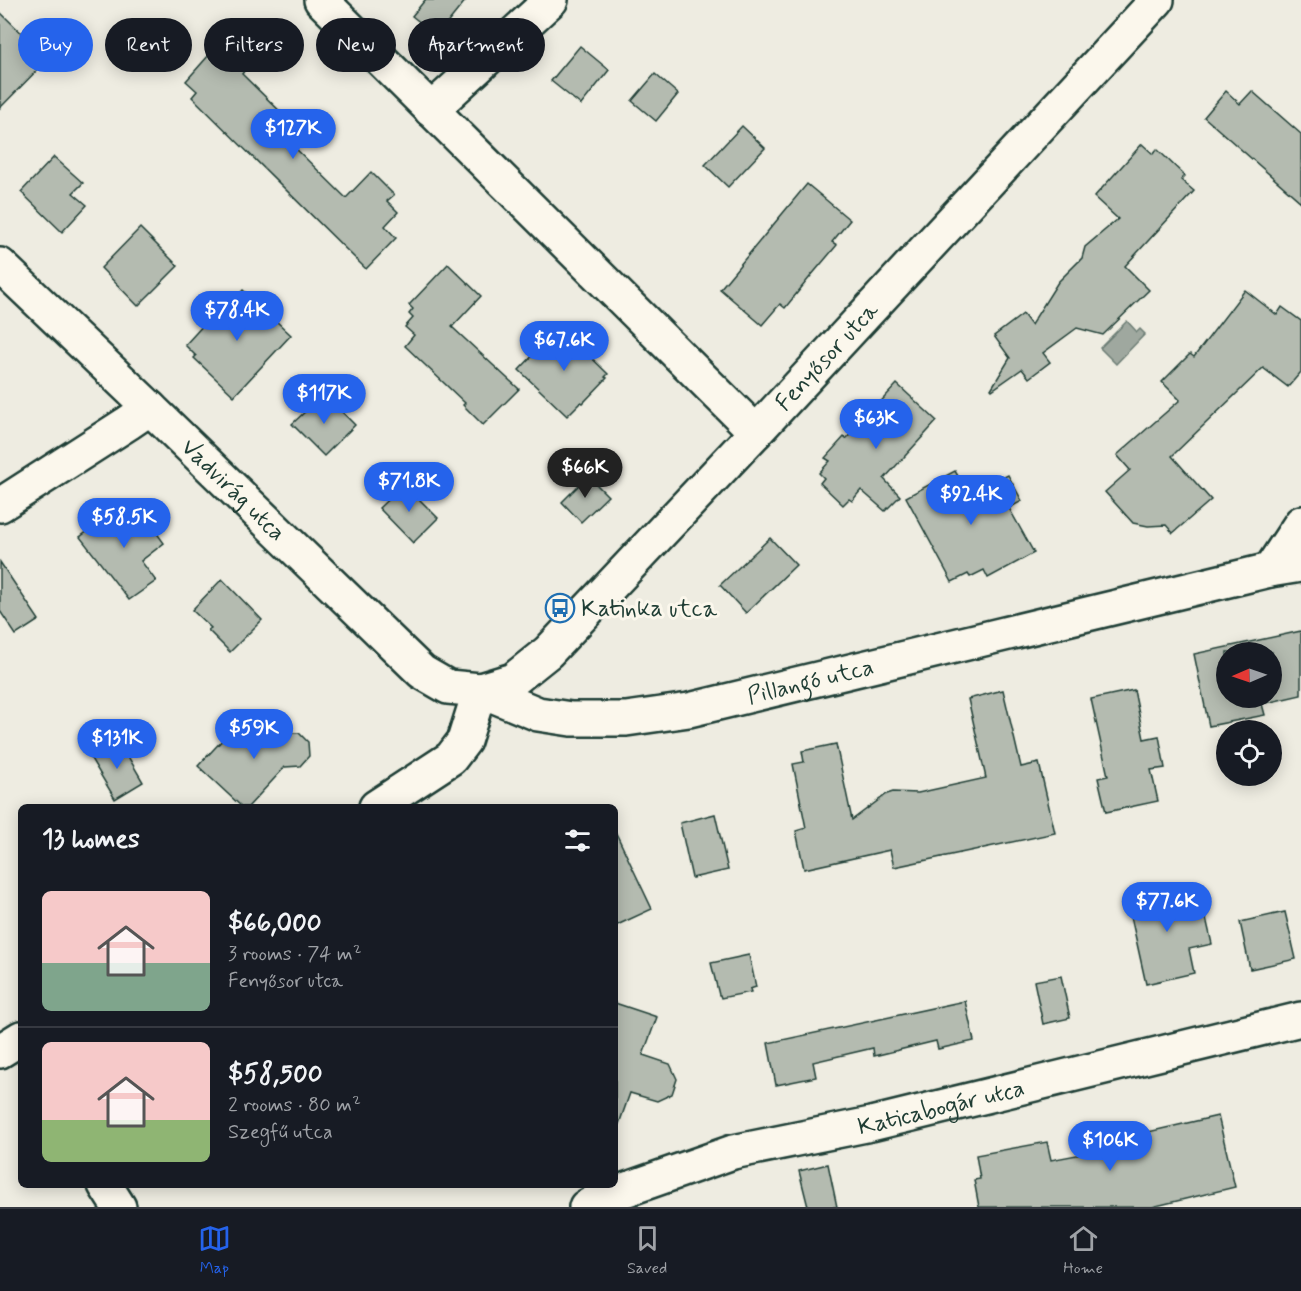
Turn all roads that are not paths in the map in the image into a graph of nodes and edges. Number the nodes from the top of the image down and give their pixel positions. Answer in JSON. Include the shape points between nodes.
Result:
{"nodes":[{"id":1,"x":321,"y":0,"type":"edge"},
{"id":2,"x":551,"y":0,"type":"edge"},
{"id":3,"x":1157,"y":0,"type":"edge"},
{"id":4,"x":431,"y":110,"type":"junction"},
{"id":5,"x":0,"y":265,"type":"edge"},
{"id":6,"x":150,"y":408,"type":"junction"},
{"id":7,"x":756,"y":432,"type":"junction"},
{"id":8,"x":0,"y":505,"type":"edge"},
{"id":9,"x":1301,"y":523,"type":"edge"},
{"id":10,"x":1286,"y":568,"type":"edge"},
{"id":11,"x":480,"y":690,"type":"junction"},
{"id":12,"x":381,"y":804,"type":"edge"},
{"id":13,"x":1301,"y":1019,"type":"edge"},
{"id":14,"x":107,"y":1188,"type":"edge"},
{"id":15,"x":119,"y":1207,"type":"edge"},
{"id":16,"x":586,"y":1207,"type":"edge"}],
"edges":[{"from":1,"to":4,"type":"street"},
{"from":2,"to":4,"type":"street"},
{"from":3,"to":7,"type":"street","name":"Fenyősor utca"},
{"from":4,"to":7,"type":"street"},
{"from":5,"to":6,"type":"street","name":"Vadvirág utca"},
{"from":6,"to":8,"type":"street"},
{"from":6,"to":11,"type":"street","name":"Vadvirág utca","via":[[422,672],[448,687]]},
{"from":7,"to":11,"type":"street","name":"Fenyősor utca","via":[[548,652],[513,680]]},
{"from":9,"to":10,"type":"street"},
{"from":10,"to":11,"type":"street","name":"Pillangó utca","via":[[689,710],[626,719],[571,719],[538,714]]},
{"from":11,"to":12,"type":"street","via":[[464,741],[451,758]]},
{"from":13,"to":16,"type":"street","name":"Katicabogár utca","via":[[871,1124],[733,1152]]},
{"from":14,"to":15,"type":"street"}]}
